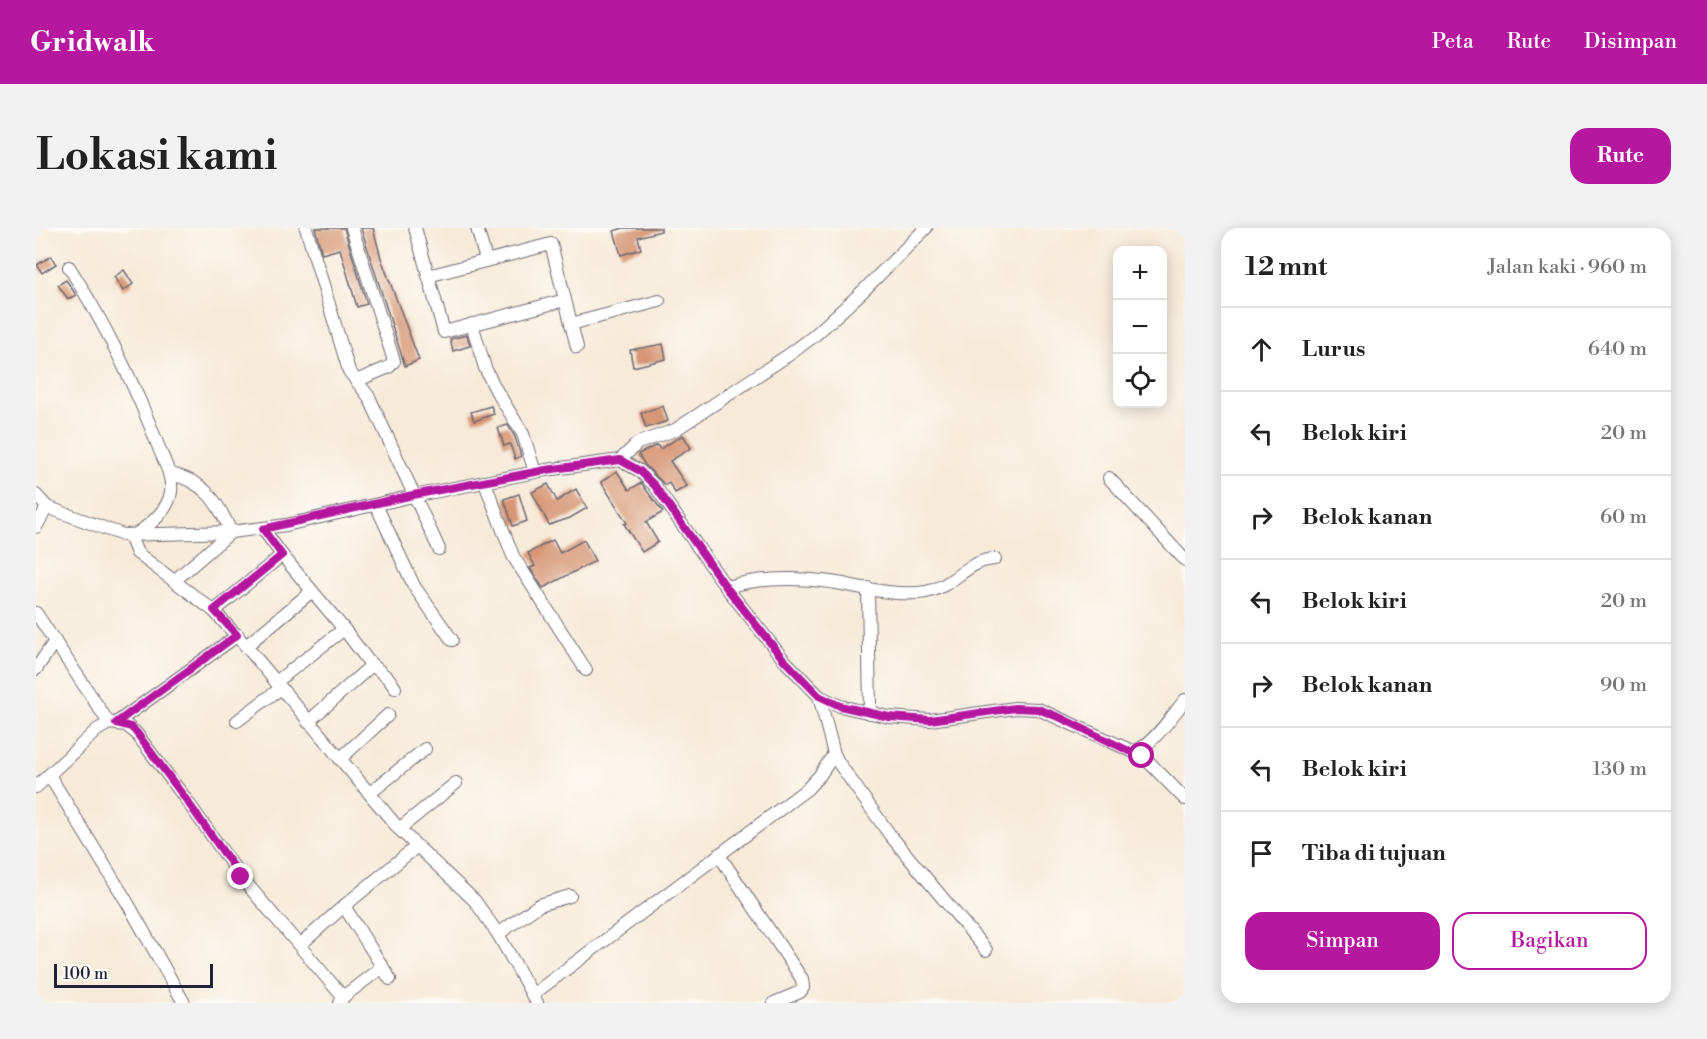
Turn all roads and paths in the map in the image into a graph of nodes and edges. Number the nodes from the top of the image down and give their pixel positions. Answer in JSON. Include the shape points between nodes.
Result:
{"nodes":[{"id":1,"x":306,"y":228,"type":"edge"},
{"id":2,"x":352,"y":228,"type":"edge"},
{"id":3,"x":415,"y":228,"type":"edge"},
{"id":4,"x":477,"y":228,"type":"edge"},
{"id":5,"x":926,"y":228,"type":"edge"},
{"id":6,"x":486,"y":260,"type":"junction"},
{"id":7,"x":69,"y":267,"type":"dead end"},
{"id":8,"x":428,"y":276,"type":"junction"},
{"id":9,"x":565,"y":300,"type":"junction"},
{"id":10,"x":659,"y":301,"type":"dead end"},
{"id":11,"x":472,"y":324,"type":"junction"},
{"id":12,"x":571,"y":324,"type":"junction"},
{"id":13,"x":577,"y":346,"type":"dead end"},
{"id":14,"x":356,"y":381,"type":"junction"},
{"id":15,"x":620,"y":460,"type":"junction"},
{"id":16,"x":535,"y":472,"type":"junction"},
{"id":17,"x":169,"y":474,"type":"junction"},
{"id":18,"x":1109,"y":478,"type":"dead end"},
{"id":19,"x":485,"y":483,"type":"junction"},
{"id":20,"x":36,"y":495,"type":"edge"},
{"id":21,"x":413,"y":495,"type":"junction"},
{"id":22,"x":376,"y":505,"type":"junction"},
{"id":23,"x":47,"y":507,"type":"junction"},
{"id":24,"x":36,"y":527,"type":"edge"},
{"id":25,"x":263,"y":529,"type":"junction"},
{"id":26,"x":231,"y":532,"type":"junction"},
{"id":27,"x":134,"y":536,"type":"junction"},
{"id":28,"x":439,"y":549,"type":"dead end"},
{"id":29,"x":282,"y":555,"type":"junction"},
{"id":30,"x":995,"y":559,"type":"dead end"},
{"id":31,"x":1185,"y":560,"type":"edge"},
{"id":32,"x":175,"y":580,"type":"junction"},
{"id":33,"x":726,"y":587,"type":"junction"},
{"id":34,"x":868,"y":588,"type":"junction"},
{"id":35,"x":312,"y":591,"type":"junction"},
{"id":36,"x":214,"y":610,"type":"junction"},
{"id":37,"x":36,"y":613,"type":"edge"},
{"id":38,"x":344,"y":629,"type":"junction"},
{"id":39,"x":237,"y":635,"type":"junction"},
{"id":40,"x":452,"y":640,"type":"dead end"},
{"id":41,"x":55,"y":641,"type":"junction"},
{"id":42,"x":246,"y":646,"type":"junction"},
{"id":43,"x":372,"y":665,"type":"junction"},
{"id":44,"x":36,"y":669,"type":"edge"},
{"id":45,"x":586,"y":670,"type":"dead end"},
{"id":46,"x":278,"y":685,"type":"junction"},
{"id":47,"x":396,"y":688,"type":"dead end"},
{"id":48,"x":819,"y":696,"type":"junction"},
{"id":49,"x":1185,"y":700,"type":"edge"},
{"id":50,"x":870,"y":713,"type":"junction"},
{"id":51,"x":388,"y":715,"type":"dead end"},
{"id":52,"x":237,"y":721,"type":"dead end"},
{"id":53,"x":308,"y":722,"type":"junction"},
{"id":54,"x":112,"y":723,"type":"junction"},
{"id":55,"x":425,"y":748,"type":"dead end"},
{"id":56,"x":1138,"y":751,"type":"junction"},
{"id":57,"x":834,"y":754,"type":"junction"},
{"id":58,"x":339,"y":759,"type":"junction"},
{"id":59,"x":49,"y":775,"type":"junction"},
{"id":60,"x":456,"y":783,"type":"dead end"},
{"id":61,"x":36,"y":787,"type":"edge"},
{"id":62,"x":370,"y":793,"type":"junction"},
{"id":63,"x":1185,"y":799,"type":"edge"},
{"id":64,"x":399,"y":829,"type":"junction"},
{"id":65,"x":416,"y":847,"type":"junction"},
{"id":66,"x":719,"y":855,"type":"junction"},
{"id":67,"x":570,"y":896,"type":"dead end"},
{"id":68,"x":344,"y":906,"type":"junction"},
{"id":69,"x":498,"y":934,"type":"junction"},
{"id":70,"x":300,"y":945,"type":"junction"},
{"id":71,"x":986,"y":950,"type":"dead end"},
{"id":72,"x":382,"y":967,"type":"junction"},
{"id":73,"x":390,"y":979,"type":"dead end"},
{"id":74,"x":535,"y":999,"type":"edge"},
{"id":75,"x":342,"y":1000,"type":"edge"},
{"id":76,"x":184,"y":1003,"type":"edge"},
{"id":77,"x":774,"y":1003,"type":"edge"}],
"edges":[{"from":1,"to":14,"type":"street","via":[[349,371]]},
{"from":2,"to":14,"type":"street","via":[[394,361]]},
{"from":3,"to":8,"type":"street"},
{"from":4,"to":6,"type":"street"},
{"from":5,"to":15,"type":"street","via":[[814,336],[675,429],[638,443]]},
{"from":6,"to":8,"type":"street"},
{"from":6,"to":9,"type":"street","via":[[551,244]]},
{"from":7,"to":17,"type":"street","via":[[146,411]]},
{"from":8,"to":11,"type":"street","via":[[444,332]]},
{"from":9,"to":11,"type":"street"},
{"from":9,"to":12,"type":"street"},
{"from":10,"to":12,"type":"street"},
{"from":11,"to":16,"type":"street","via":[[485,368],[524,434]]},
{"from":12,"to":13,"type":"street"},
{"from":14,"to":21,"type":"street","via":[[369,397]]},
{"from":15,"to":16,"type":"street"},
{"from":15,"to":33,"type":"street","via":[[640,471],[655,486]]},
{"from":16,"to":19,"type":"street"},
{"from":17,"to":26,"type":"street","via":[[194,481],[208,494]]},
{"from":17,"to":27,"type":"street","via":[[168,503]]},
{"from":18,"to":31,"type":"street"},
{"from":19,"to":21,"type":"street"},
{"from":19,"to":45,"type":"street","via":[[513,556]]},
{"from":20,"to":23,"type":"street"},
{"from":21,"to":22,"type":"street"},
{"from":21,"to":28,"type":"street"},
{"from":22,"to":25,"type":"street"},
{"from":22,"to":40,"type":"street","via":[[414,586]]},
{"from":23,"to":24,"type":"street"},
{"from":23,"to":27,"type":"street"},
{"from":25,"to":26,"type":"street"},
{"from":25,"to":29,"type":"street"},
{"from":26,"to":27,"type":"street"},
{"from":26,"to":32,"type":"street"},
{"from":27,"to":32,"type":"street","via":[[137,553]]},
{"from":29,"to":35,"type":"street"},
{"from":29,"to":36,"type":"street"},
{"from":30,"to":34,"type":"street","via":[[978,562],[928,592]]},
{"from":32,"to":36,"type":"street"},
{"from":33,"to":34,"type":"street","via":[[766,579]]},
{"from":33,"to":48,"type":"street","via":[[784,660]]},
{"from":34,"to":50,"type":"street"},
{"from":35,"to":38,"type":"street"},
{"from":35,"to":42,"type":"street"},
{"from":36,"to":39,"type":"street"},
{"from":37,"to":41,"type":"street"},
{"from":38,"to":43,"type":"street"},
{"from":38,"to":46,"type":"street"},
{"from":39,"to":42,"type":"street"},
{"from":39,"to":54,"type":"street"},
{"from":41,"to":44,"type":"street"},
{"from":41,"to":54,"type":"street"},
{"from":42,"to":46,"type":"street"},
{"from":43,"to":47,"type":"street"},
{"from":43,"to":53,"type":"street"},
{"from":46,"to":52,"type":"street"},
{"from":46,"to":53,"type":"street"},
{"from":48,"to":50,"type":"street"},
{"from":48,"to":57,"type":"street"},
{"from":49,"to":56,"type":"street"},
{"from":50,"to":56,"type":"street","via":[[930,720],[1015,708],[1038,709],[1129,751]]},
{"from":51,"to":58,"type":"street"},
{"from":53,"to":58,"type":"street"},
{"from":54,"to":59,"type":"street","via":[[97,730]]},
{"from":54,"to":70,"type":"street","via":[[136,732],[241,877]]},
{"from":55,"to":62,"type":"street"},
{"from":56,"to":63,"type":"street"},
{"from":57,"to":66,"type":"street","via":[[807,789]]},
{"from":57,"to":71,"type":"street","via":[[890,836]]},
{"from":58,"to":62,"type":"street"},
{"from":59,"to":61,"type":"street"},
{"from":59,"to":76,"type":"street"},
{"from":60,"to":64,"type":"street"},
{"from":62,"to":64,"type":"street"},
{"from":64,"to":65,"type":"street"},
{"from":65,"to":68,"type":"street"},
{"from":65,"to":69,"type":"street","via":[[463,888]]},
{"from":66,"to":74,"type":"street"},
{"from":66,"to":77,"type":"street","via":[[802,979],[800,992]]},
{"from":67,"to":69,"type":"street","via":[[539,905]]},
{"from":68,"to":70,"type":"street"},
{"from":68,"to":72,"type":"street"},
{"from":69,"to":74,"type":"street"},
{"from":70,"to":75,"type":"street"},
{"from":72,"to":73,"type":"street"},
{"from":72,"to":75,"type":"street"}]}
